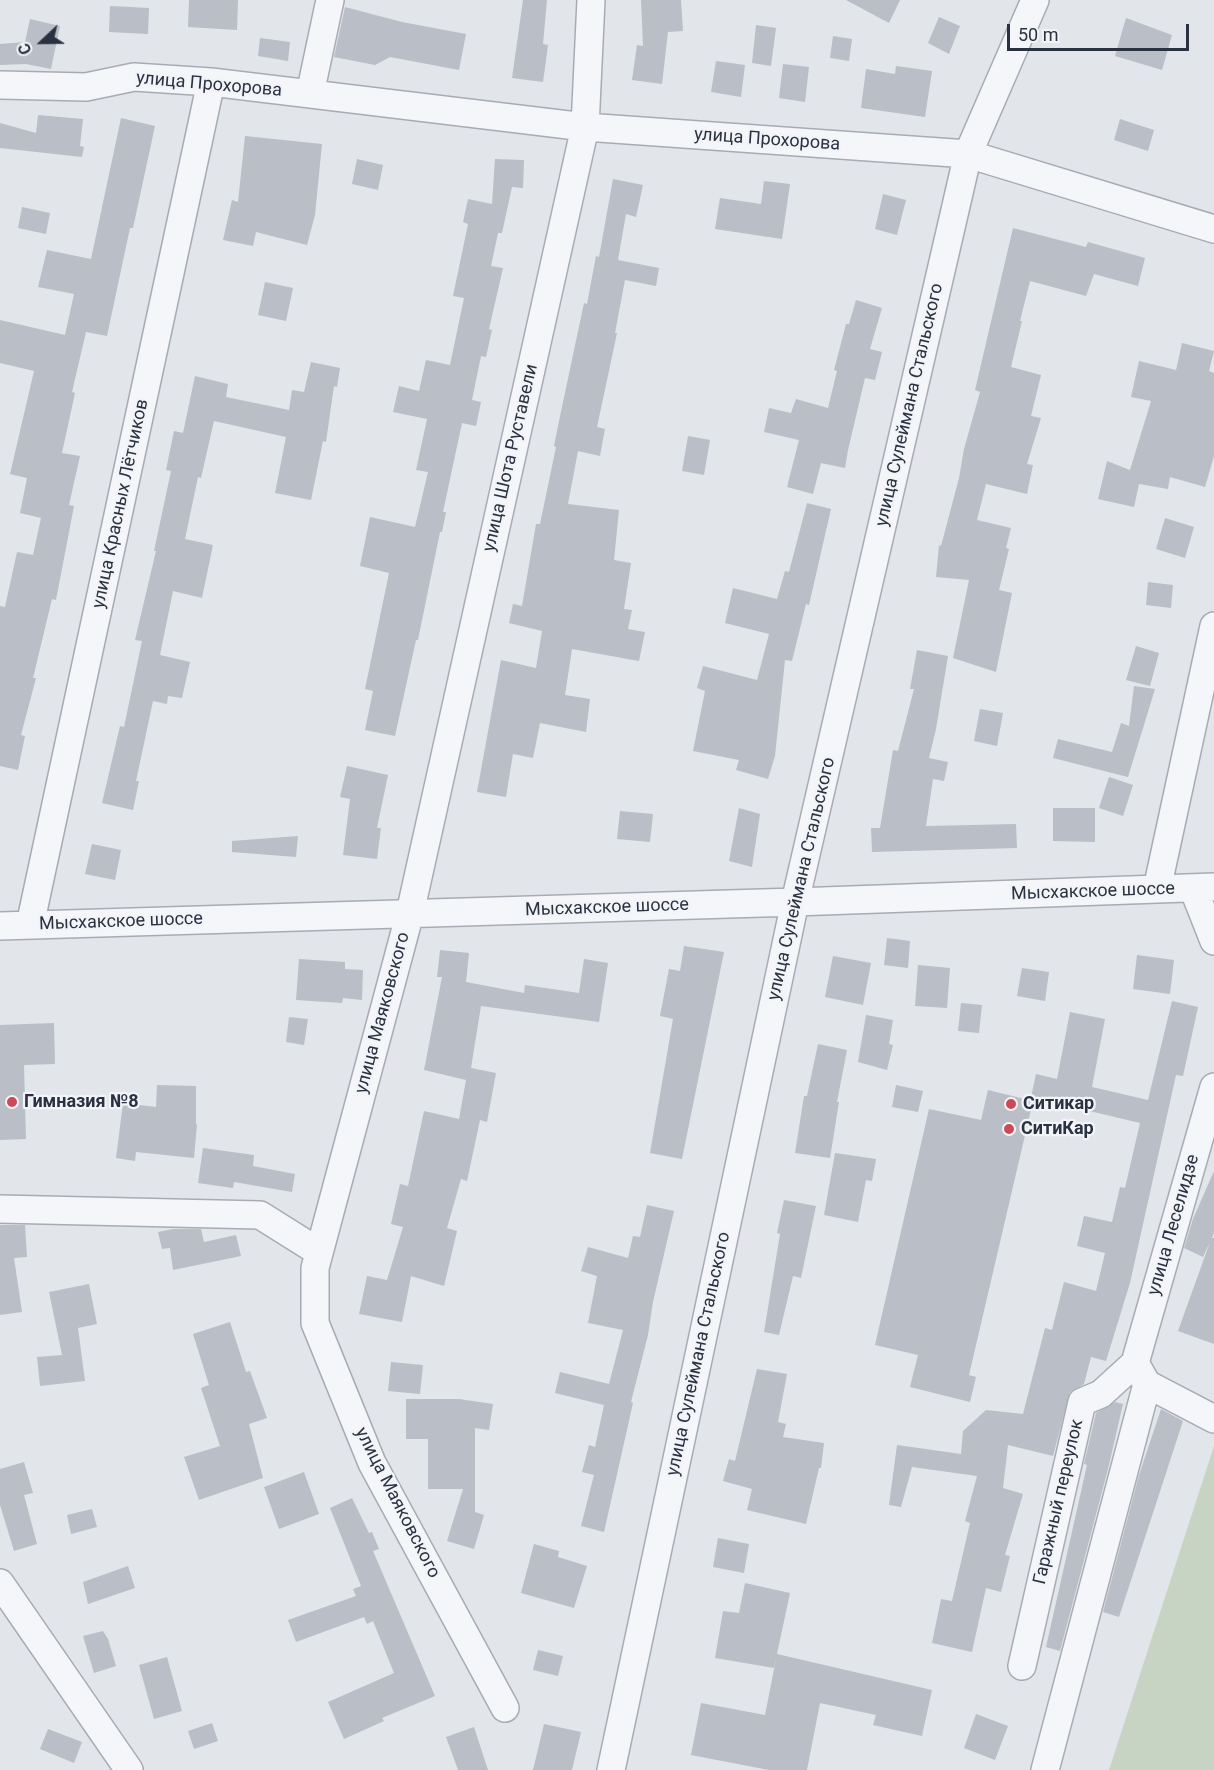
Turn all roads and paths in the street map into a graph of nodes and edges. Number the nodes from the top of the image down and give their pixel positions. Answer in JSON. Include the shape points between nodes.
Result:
{"nodes":[{"id":1,"x":330,"y":0,"type":"edge"},
{"id":2,"x":591,"y":0,"type":"edge"},
{"id":3,"x":1035,"y":0,"type":"edge"},
{"id":4,"x":211,"y":82,"type":"junction"},
{"id":5,"x":0,"y":85,"type":"edge"},
{"id":6,"x":310,"y":94,"type":"junction"},
{"id":7,"x":585,"y":127,"type":"junction"},
{"id":8,"x":968,"y":154,"type":"junction"},
{"id":9,"x":1214,"y":230,"type":"edge"},
{"id":10,"x":1214,"y":626,"type":"edge"},
{"id":11,"x":1204,"y":888,"type":"edge"},
{"id":12,"x":1157,"y":889,"type":"junction"},
{"id":13,"x":795,"y":903,"type":"junction"},
{"id":14,"x":410,"y":913,"type":"junction"},
{"id":15,"x":30,"y":925,"type":"junction"},
{"id":16,"x":0,"y":926,"type":"edge"},
{"id":17,"x":1214,"y":941,"type":"edge"},
{"id":18,"x":1214,"y":1087,"type":"edge"},
{"id":19,"x":0,"y":1209,"type":"edge"},
{"id":20,"x":319,"y":1252,"type":"junction"},
{"id":21,"x":1141,"y":1374,"type":"junction"},
{"id":22,"x":1214,"y":1419,"type":"edge"},
{"id":23,"x":0,"y":1583,"type":"edge"},
{"id":24,"x":1022,"y":1666,"type":"dead end"},
{"id":25,"x":505,"y":1708,"type":"dead end"},
{"id":26,"x":129,"y":1770,"type":"edge"},
{"id":27,"x":611,"y":1770,"type":"edge"},
{"id":28,"x":1045,"y":1770,"type":"edge"}],
"edges":[{"from":1,"to":6,"type":"street"},
{"from":2,"to":7,"type":"street","name":"улица Шота Руставели"},
{"from":3,"to":8,"type":"street","name":"улица Сулеймана Стальского"},
{"from":4,"to":5,"type":"street","name":"улица Прохорова","via":[[134,77],[86,87]]},
{"from":4,"to":6,"type":"street","name":"улица Прохорова"},
{"from":4,"to":15,"type":"street","name":"улица Красных Лётчиков"},
{"from":6,"to":7,"type":"street","name":"улица Прохорова"},
{"from":7,"to":8,"type":"street","name":"улица Прохорова"},
{"from":7,"to":14,"type":"street","name":"улица Шота Руставели"},
{"from":8,"to":9,"type":"street","name":"улица Прохорова"},
{"from":8,"to":13,"type":"street","name":"улица Сулеймана Стальского"},
{"from":10,"to":12,"type":"street"},
{"from":11,"to":12,"type":"street","name":"Мысхакское шоссе"},
{"from":11,"to":17,"type":"street"},
{"from":12,"to":13,"type":"street","name":"Мысхакское шоссе"},
{"from":13,"to":14,"type":"street","name":"Мысхакское шоссе"},
{"from":13,"to":27,"type":"street","name":"улица Сулеймана Стальского"},
{"from":14,"to":15,"type":"street","name":"Мысхакское шоссе"},
{"from":14,"to":20,"type":"street","name":"улица Маяковского"},
{"from":15,"to":16,"type":"street","name":"Мысхакское шоссе"},
{"from":18,"to":21,"type":"street","name":"улица Леселидзе"},
{"from":19,"to":20,"type":"street","via":[[260,1215]]},
{"from":20,"to":25,"type":"street","name":"улица Маяковского","via":[[315,1268],[315,1323],[372,1463]]},
{"from":21,"to":22,"type":"street"},
{"from":21,"to":24,"type":"street","name":"Гаражный переулок","via":[[1082,1402]]},
{"from":21,"to":28,"type":"street","name":"улица Леселидзе"},
{"from":23,"to":26,"type":"street"}]}
